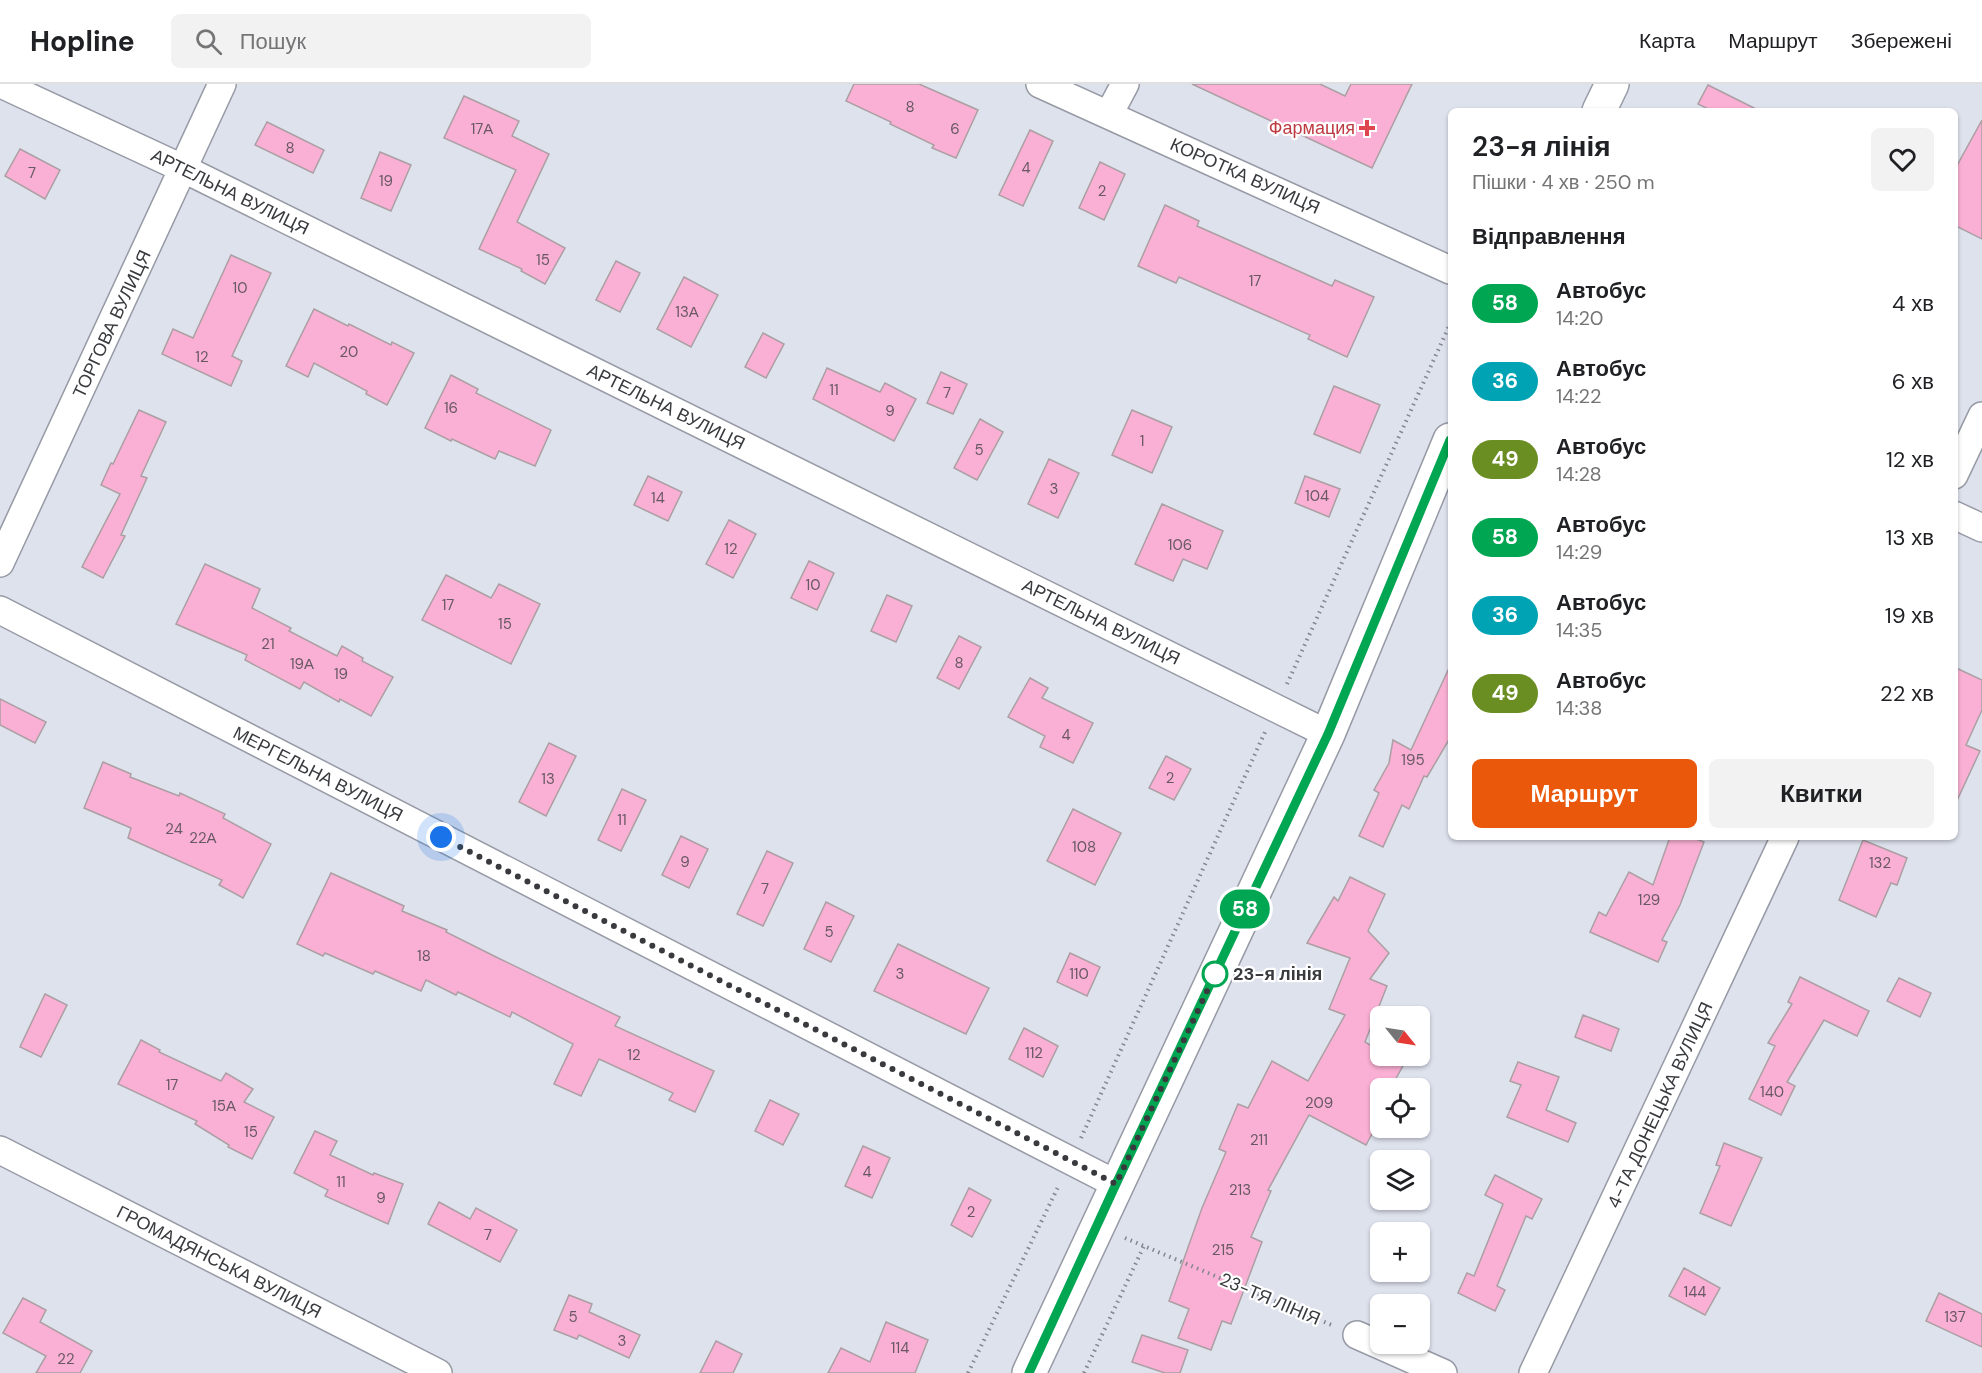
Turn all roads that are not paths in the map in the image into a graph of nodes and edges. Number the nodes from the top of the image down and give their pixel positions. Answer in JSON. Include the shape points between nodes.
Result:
{"nodes":[{"id":1,"x":2,"y":84,"type":"edge"},
{"id":2,"x":222,"y":84,"type":"edge"},
{"id":3,"x":1040,"y":84,"type":"edge"},
{"id":4,"x":1125,"y":84,"type":"edge"},
{"id":5,"x":1612,"y":84,"type":"edge"},
{"id":6,"x":1600,"y":108,"type":"edge"},
{"id":7,"x":1109,"y":114,"type":"junction"},
{"id":8,"x":184,"y":169,"type":"junction"},
{"id":9,"x":1448,"y":269,"type":"edge"},
{"id":10,"x":1982,"y":416,"type":"edge"},
{"id":11,"x":1448,"y":445,"type":"edge"},
{"id":12,"x":1958,"y":467,"type":"edge"},
{"id":13,"x":1958,"y":517,"type":"edge"},
{"id":14,"x":1982,"y":528,"type":"edge"},
{"id":15,"x":0,"y":563,"type":"edge"},
{"id":16,"x":0,"y":610,"type":"edge"},
{"id":17,"x":1328,"y":734,"type":"junction"},
{"id":18,"x":1784,"y":840,"type":"edge"},
{"id":19,"x":0,"y":1150,"type":"edge"},
{"id":20,"x":1116,"y":1184,"type":"junction"},
{"id":21,"x":1357,"y":1335,"type":"road end"},
{"id":22,"x":438,"y":1373,"type":"edge"},
{"id":23,"x":1029,"y":1373,"type":"edge"},
{"id":24,"x":1443,"y":1373,"type":"edge"},
{"id":25,"x":1533,"y":1373,"type":"edge"}],
"edges":[{"from":1,"to":8,"type":"street","name":"АРТЕЛЬНА ВУЛИЦЯ"},
{"from":2,"to":8,"type":"street","name":"ТОРГОВА ВУЛИЦЯ"},
{"from":3,"to":7,"type":"street","name":"КОРОТКА ВУЛИЦЯ"},
{"from":4,"to":7,"type":"street"},
{"from":5,"to":6,"type":"main road"},
{"from":7,"to":9,"type":"street","name":"КОРОТКА ВУЛИЦЯ"},
{"from":8,"to":15,"type":"street","name":"ТОРГОВА ВУЛИЦЯ"},
{"from":8,"to":17,"type":"street","name":"АРТЕЛЬНА ВУЛИЦЯ"},
{"from":10,"to":12,"type":"street"},
{"from":11,"to":17,"type":"main road"},
{"from":13,"to":14,"type":"street"},
{"from":16,"to":20,"type":"street","name":"МЕРГЕЛЬНА ВУЛИЦЯ"},
{"from":17,"to":20,"type":"main road"},
{"from":18,"to":25,"type":"street","name":"4-ТА ДОНЕЦЬКА ВУЛИЦЯ"},
{"from":19,"to":22,"type":"street","name":"ГРОМАДЯНСЬКА ВУЛИЦЯ"},
{"from":20,"to":23,"type":"main road"},
{"from":21,"to":24,"type":"street"}]}
